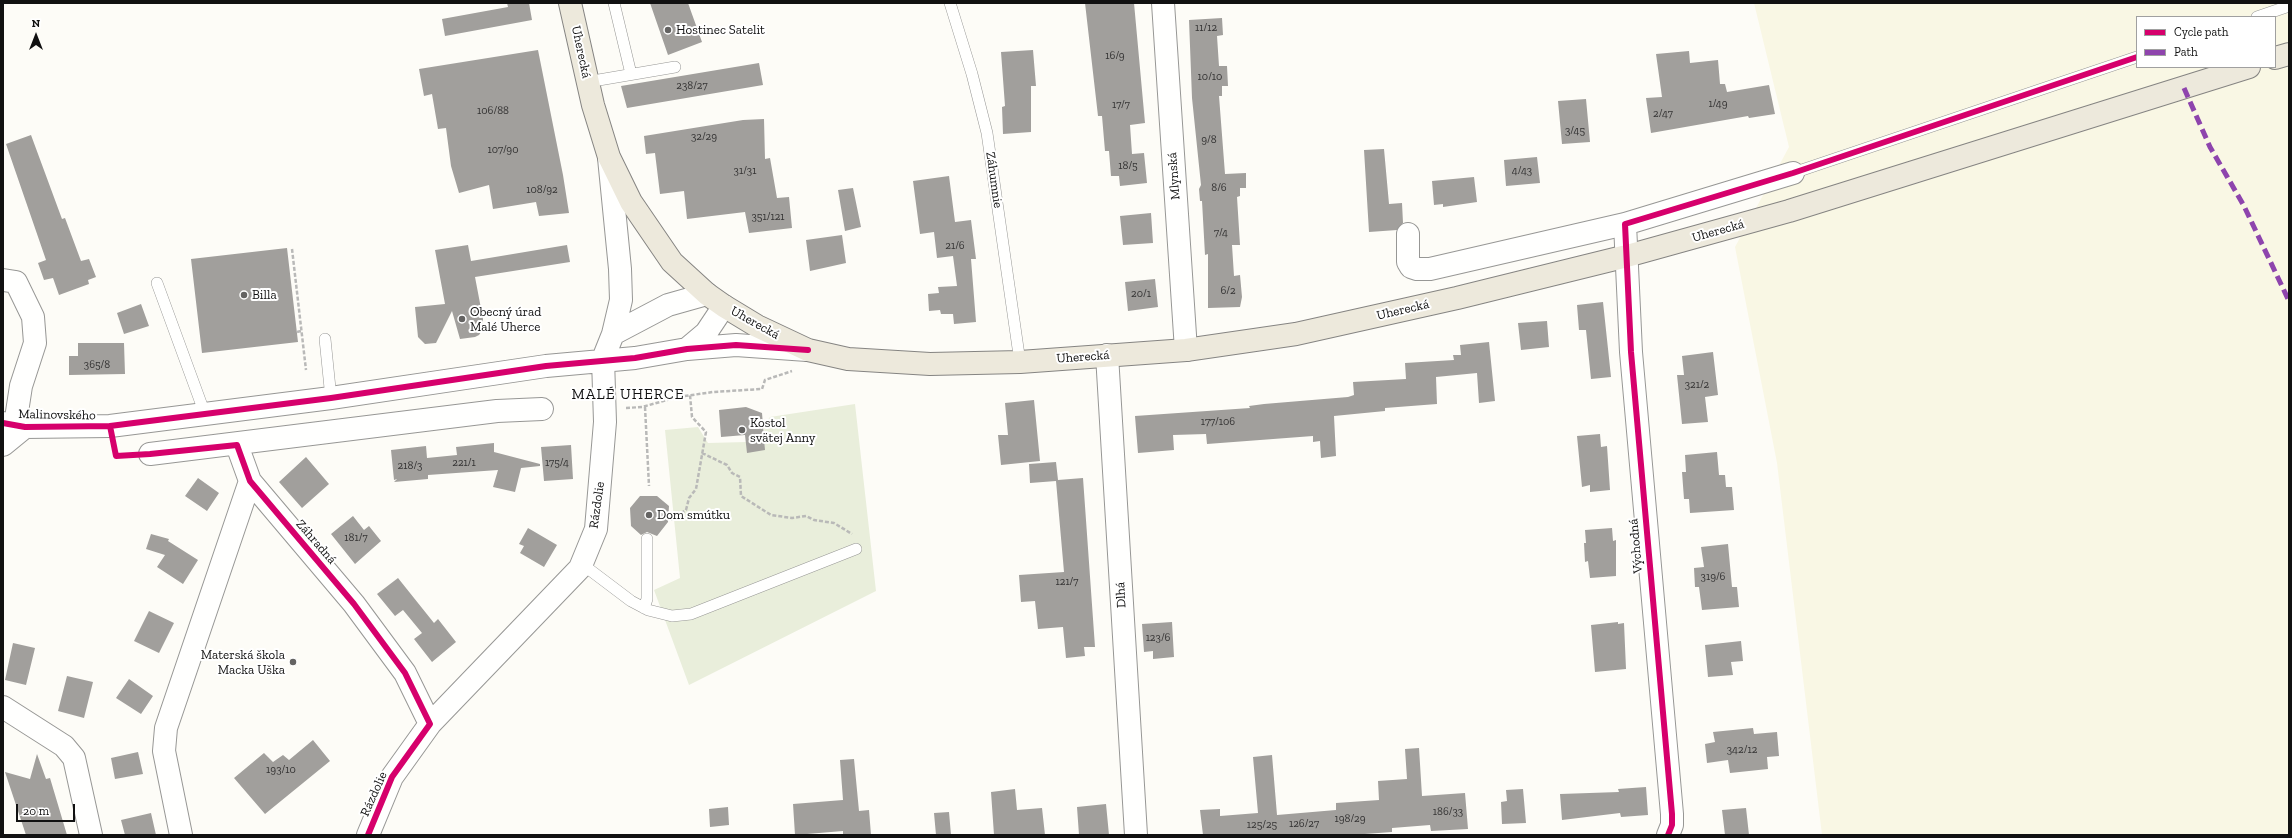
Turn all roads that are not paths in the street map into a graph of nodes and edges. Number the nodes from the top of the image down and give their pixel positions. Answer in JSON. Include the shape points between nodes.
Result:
{"nodes":[{"id":1,"x":570,"y":3,"type":"edge"},
{"id":2,"x":614,"y":3,"type":"edge"},
{"id":3,"x":950,"y":3,"type":"edge"},
{"id":4,"x":1163,"y":3,"type":"edge"},
{"id":5,"x":2289,"y":6,"type":"edge"},
{"id":6,"x":2260,"y":16,"type":"edge"},
{"id":7,"x":2289,"y":54,"type":"edge"},
{"id":8,"x":2136,"y":57,"type":"edge"},
{"id":9,"x":2276,"y":58,"type":"edge"},
{"id":10,"x":675,"y":67,"type":"dead end"},
{"id":11,"x":2246,"y":68,"type":"edge"},
{"id":12,"x":631,"y":74,"type":"junction"},
{"id":13,"x":587,"y":82,"type":"junction"},
{"id":14,"x":609,"y":157,"type":"junction"},
{"id":15,"x":1793,"y":173,"type":"joint"},
{"id":16,"x":1625,"y":224,"type":"junction"},
{"id":17,"x":1408,"y":234,"type":"dead end"},
{"id":18,"x":1627,"y":256,"type":"junction"},
{"id":19,"x":3,"y":280,"type":"edge"},
{"id":20,"x":157,"y":283,"type":"dead end"},
{"id":21,"x":716,"y":300,"type":"junction"},
{"id":22,"x":613,"y":334,"type":"junction"},
{"id":23,"x":326,"y":339,"type":"dead end"},
{"id":24,"x":687,"y":349,"type":"junction"},
{"id":25,"x":1186,"y":350,"type":"junction"},
{"id":26,"x":1107,"y":355,"type":"junction"},
{"id":27,"x":604,"y":359,"type":"junction"},
{"id":28,"x":804,"y":359,"type":"junction"},
{"id":29,"x":1020,"y":362,"type":"junction"},
{"id":30,"x":332,"y":398,"type":"junction"},
{"id":31,"x":542,"y":409,"type":"dead end"},
{"id":32,"x":205,"y":414,"type":"junction"},
{"id":33,"x":14,"y":425,"type":"edge"},
{"id":34,"x":3,"y":445,"type":"edge"},
{"id":35,"x":237,"y":445,"type":"junction"},
{"id":36,"x":150,"y":454,"type":"road end"},
{"id":37,"x":250,"y":481,"type":"junction"},
{"id":38,"x":648,"y":539,"type":"dead end"},
{"id":39,"x":856,"y":549,"type":"road end"},
{"id":40,"x":582,"y":564,"type":"junction"},
{"id":41,"x":644,"y":608,"type":"junction"},
{"id":42,"x":3,"y":707,"type":"edge"},
{"id":43,"x":430,"y":724,"type":"junction"},
{"id":44,"x":91,"y":835,"type":"edge"},
{"id":45,"x":181,"y":835,"type":"edge"},
{"id":46,"x":368,"y":835,"type":"edge"},
{"id":47,"x":1136,"y":835,"type":"edge"},
{"id":48,"x":1668,"y":835,"type":"edge"}],
"edges":[{"from":1,"to":13,"type":"main road","name":"Uherecká"},
{"from":2,"to":12,"type":"lane"},
{"from":3,"to":29,"type":"lane","name":"Záhumnie","via":[[987,133]]},
{"from":4,"to":25,"type":"street","name":"Mlynská"},
{"from":5,"to":6,"type":"lane"},
{"from":7,"to":9,"type":"main road"},
{"from":8,"to":15,"type":"lane"},
{"from":10,"to":12,"type":"lane"},
{"from":11,"to":18,"type":"main road","name":"Uherecká","via":[[1789,211]]},
{"from":12,"to":13,"type":"lane"},
{"from":13,"to":14,"type":"main road","name":"Uherecká"},
{"from":14,"to":21,"type":"main road","name":"Uherecká","via":[[621,185],[654,239],[672,262]]},
{"from":14,"to":22,"type":"street","via":[[621,300]]},
{"from":15,"to":16,"type":"street"},
{"from":16,"to":17,"type":"street","via":[[1430,269],[1411,267],[1408,262]]},
{"from":16,"to":18,"type":"street","name":"Východná"},
{"from":18,"to":25,"type":"main road","name":"Uherecká","via":[[1296,334]]},
{"from":18,"to":48,"type":"street","name":"Východná","via":[[1632,360],[1672,814]]},
{"from":19,"to":33,"type":"street","via":[[16,282],[33,317],[35,343],[21,386]]},
{"from":20,"to":32,"type":"lane"},
{"from":21,"to":22,"type":"street","via":[[668,305]]},
{"from":21,"to":24,"type":"street","via":[[706,333]]},
{"from":21,"to":28,"type":"main road","name":"Uherecká"},
{"from":22,"to":27,"type":"street"},
{"from":23,"to":30,"type":"lane"},
{"from":24,"to":27,"type":"street","name":"Malinovského","via":[[635,358]]},
{"from":24,"to":28,"type":"street","name":"Malinovského","via":[[736,345]]},
{"from":25,"to":26,"type":"main road","name":"Uherecká"},
{"from":26,"to":29,"type":"main road","name":"Uherecká"},
{"from":26,"to":47,"type":"street","name":"Dlhá"},
{"from":27,"to":30,"type":"street","name":"Malinovského"},
{"from":27,"to":40,"type":"street","name":"Rázdolie","via":[[605,422],[600,494],[596,529]]},
{"from":28,"to":29,"type":"main road","name":"Uherecká","via":[[930,364]]},
{"from":30,"to":32,"type":"street","name":"Malinovského"},
{"from":31,"to":35,"type":"street","via":[[497,411]]},
{"from":32,"to":33,"type":"street","name":"Malinovského","via":[[110,426]]},
{"from":33,"to":34,"type":"street"},
{"from":35,"to":36,"type":"street"},
{"from":35,"to":37,"type":"street","name":"Záhradná"},
{"from":37,"to":43,"type":"street","name":"Záhradná","via":[[354,604],[405,673]]},
{"from":37,"to":45,"type":"street","via":[[166,728],[164,751]]},
{"from":38,"to":41,"type":"lane","via":[[647,599]]},
{"from":39,"to":41,"type":"lane","via":[[691,614],[672,616]]},
{"from":40,"to":41,"type":"lane"},
{"from":40,"to":43,"type":"street","name":"Rázdolie"},
{"from":42,"to":44,"type":"street","via":[[64,746],[74,758]]},
{"from":43,"to":46,"type":"street","name":"Rázdolie","via":[[392,777]]}]}
